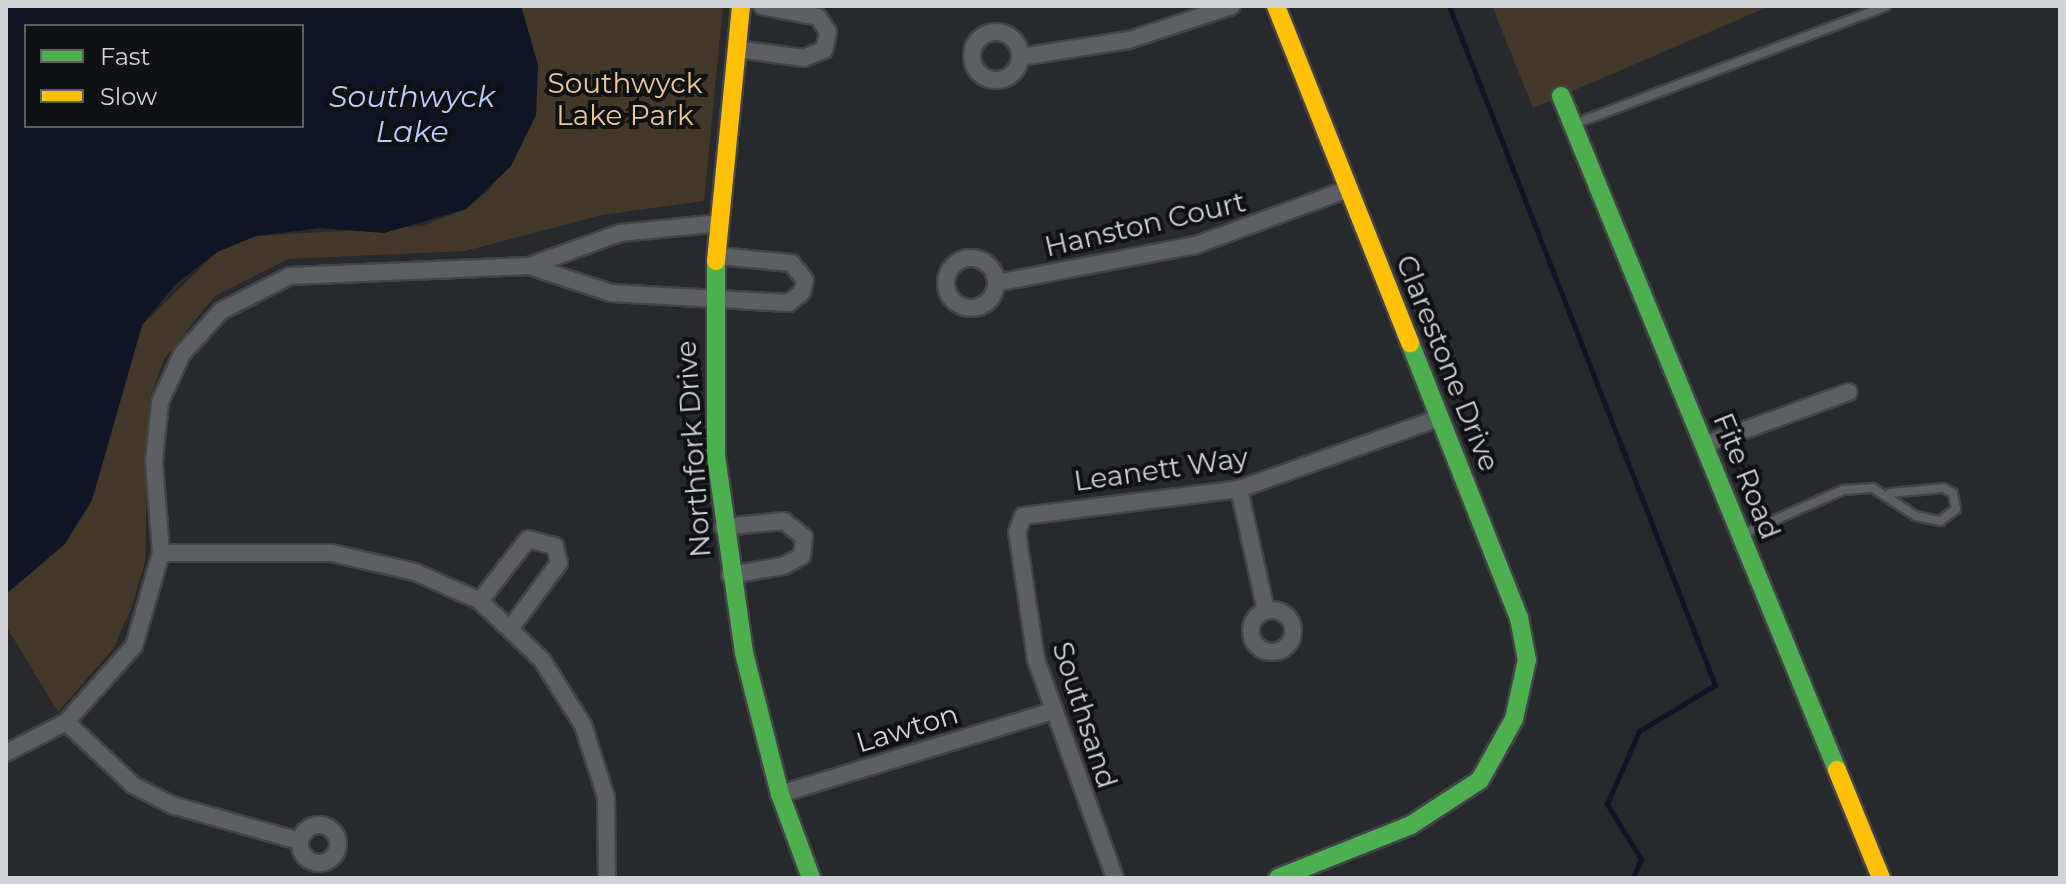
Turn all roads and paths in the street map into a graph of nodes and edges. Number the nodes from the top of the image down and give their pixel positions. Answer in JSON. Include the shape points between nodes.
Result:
{"nodes":[{"id":1,"x":741,"y":6,"type":"edge"},
{"id":2,"x":762,"y":6,"type":"edge"},
{"id":3,"x":1232,"y":6,"type":"edge"},
{"id":4,"x":1276,"y":6,"type":"edge"},
{"id":5,"x":1886,"y":6,"type":"edge"},
{"id":6,"x":736,"y":49,"type":"junction"},
{"id":7,"x":1020,"y":57,"type":"dead end"},
{"id":8,"x":1561,"y":96,"type":"dead end"},
{"id":9,"x":1572,"y":124,"type":"junction"},
{"id":10,"x":1348,"y":189,"type":"junction"},
{"id":11,"x":721,"y":223,"type":"junction"},
{"id":12,"x":717,"y":256,"type":"junction"},
{"id":13,"x":529,"y":266,"type":"junction"},
{"id":14,"x":996,"y":283,"type":"dead end"},
{"id":15,"x":712,"y":298,"type":"junction"},
{"id":16,"x":1849,"y":392,"type":"dead end"},
{"id":17,"x":1439,"y":418,"type":"junction"},
{"id":18,"x":1704,"y":445,"type":"junction"},
{"id":19,"x":1239,"y":489,"type":"junction"},
{"id":20,"x":1890,"y":493,"type":"junction"},
{"id":21,"x":1023,"y":516,"type":"joint"},
{"id":22,"x":723,"y":527,"type":"junction"},
{"id":23,"x":1740,"y":534,"type":"junction"},
{"id":24,"x":161,"y":553,"type":"junction"},
{"id":25,"x":730,"y":575,"type":"junction"},
{"id":26,"x":480,"y":601,"type":"junction"},
{"id":27,"x":1266,"y":611,"type":"dead end"},
{"id":28,"x":510,"y":629,"type":"junction"},
{"id":29,"x":1050,"y":712,"type":"junction"},
{"id":30,"x":66,"y":722,"type":"junction"},
{"id":31,"x":6,"y":753,"type":"edge"},
{"id":32,"x":780,"y":794,"type":"junction"},
{"id":33,"x":299,"y":841,"type":"dead end"},
{"id":34,"x":607,"y":878,"type":"edge"},
{"id":35,"x":811,"y":878,"type":"edge"},
{"id":36,"x":1115,"y":878,"type":"edge"},
{"id":37,"x":1278,"y":878,"type":"edge"},
{"id":38,"x":1881,"y":878,"type":"edge"}],
"edges":[{"from":1,"to":6,"type":"street","name":"Northfork Drive"},
{"from":2,"to":6,"type":"street","via":[[818,17],[828,32],[824,50],[804,58]]},
{"from":3,"to":7,"type":"street","via":[[1129,40]]},
{"from":4,"to":10,"type":"street","name":"Clarestone Drive"},
{"from":5,"to":9,"type":"lane"},
{"from":6,"to":11,"type":"street","name":"Northfork Drive"},
{"from":8,"to":9,"type":"street","name":"Fite Road"},
{"from":9,"to":18,"type":"street","name":"Fite Road"},
{"from":10,"to":14,"type":"street","name":"Hanston Court","via":[[1196,245]]},
{"from":10,"to":17,"type":"street","name":"Clarestone Drive"},
{"from":11,"to":12,"type":"street","name":"Northfork Drive"},
{"from":11,"to":13,"type":"street","via":[[620,233]]},
{"from":12,"to":15,"type":"street","name":"Northfork Drive"},
{"from":12,"to":15,"type":"street","via":[[791,263],[805,280],[798,300],[789,303]]},
{"from":13,"to":15,"type":"street","via":[[611,293]]},
{"from":13,"to":24,"type":"street","via":[[326,270],[264,285],[221,311],[182,354],[160,402],[154,461]]},
{"from":15,"to":22,"type":"street","name":"Northfork Drive"},
{"from":16,"to":18,"type":"street"},
{"from":17,"to":19,"type":"street","name":"Leanett Way"},
{"from":17,"to":37,"type":"street","name":"Clarestone Drive","via":[[1519,618],[1527,660],[1503,746],[1451,804]]},
{"from":18,"to":23,"type":"street","name":"Fite Road"},
{"from":19,"to":21,"type":"street","name":"Leanett Way"},
{"from":19,"to":27,"type":"street"},
{"from":20,"to":20,"type":"lane","via":[[1916,516],[1950,520],[1956,509],[1953,493],[1943,488]]},
{"from":20,"to":23,"type":"lane","via":[[1843,490]]},
{"from":21,"to":29,"type":"street","name":"Southsand","via":[[1017,532]]},
{"from":22,"to":25,"type":"street","name":"Northfork Drive"},
{"from":22,"to":25,"type":"street","via":[[784,521],[804,537],[802,556],[783,566]]},
{"from":23,"to":38,"type":"street","name":"Fite Road"},
{"from":24,"to":26,"type":"street","via":[[331,553],[415,572]]},
{"from":24,"to":30,"type":"street","via":[[134,646]]},
{"from":25,"to":32,"type":"street","name":"Northfork Drive"},
{"from":26,"to":28,"type":"street"},
{"from":26,"to":28,"type":"street","via":[[528,539],[555,546],[559,563]]},
{"from":28,"to":34,"type":"street","via":[[556,677],[583,725],[606,797]]},
{"from":29,"to":32,"type":"street","name":"Lawton"},
{"from":29,"to":36,"type":"street","name":"Southsand"},
{"from":30,"to":31,"type":"street"},
{"from":30,"to":33,"type":"street","via":[[133,785],[207,820]]},
{"from":32,"to":35,"type":"street","name":"Northfork Drive"}]}
